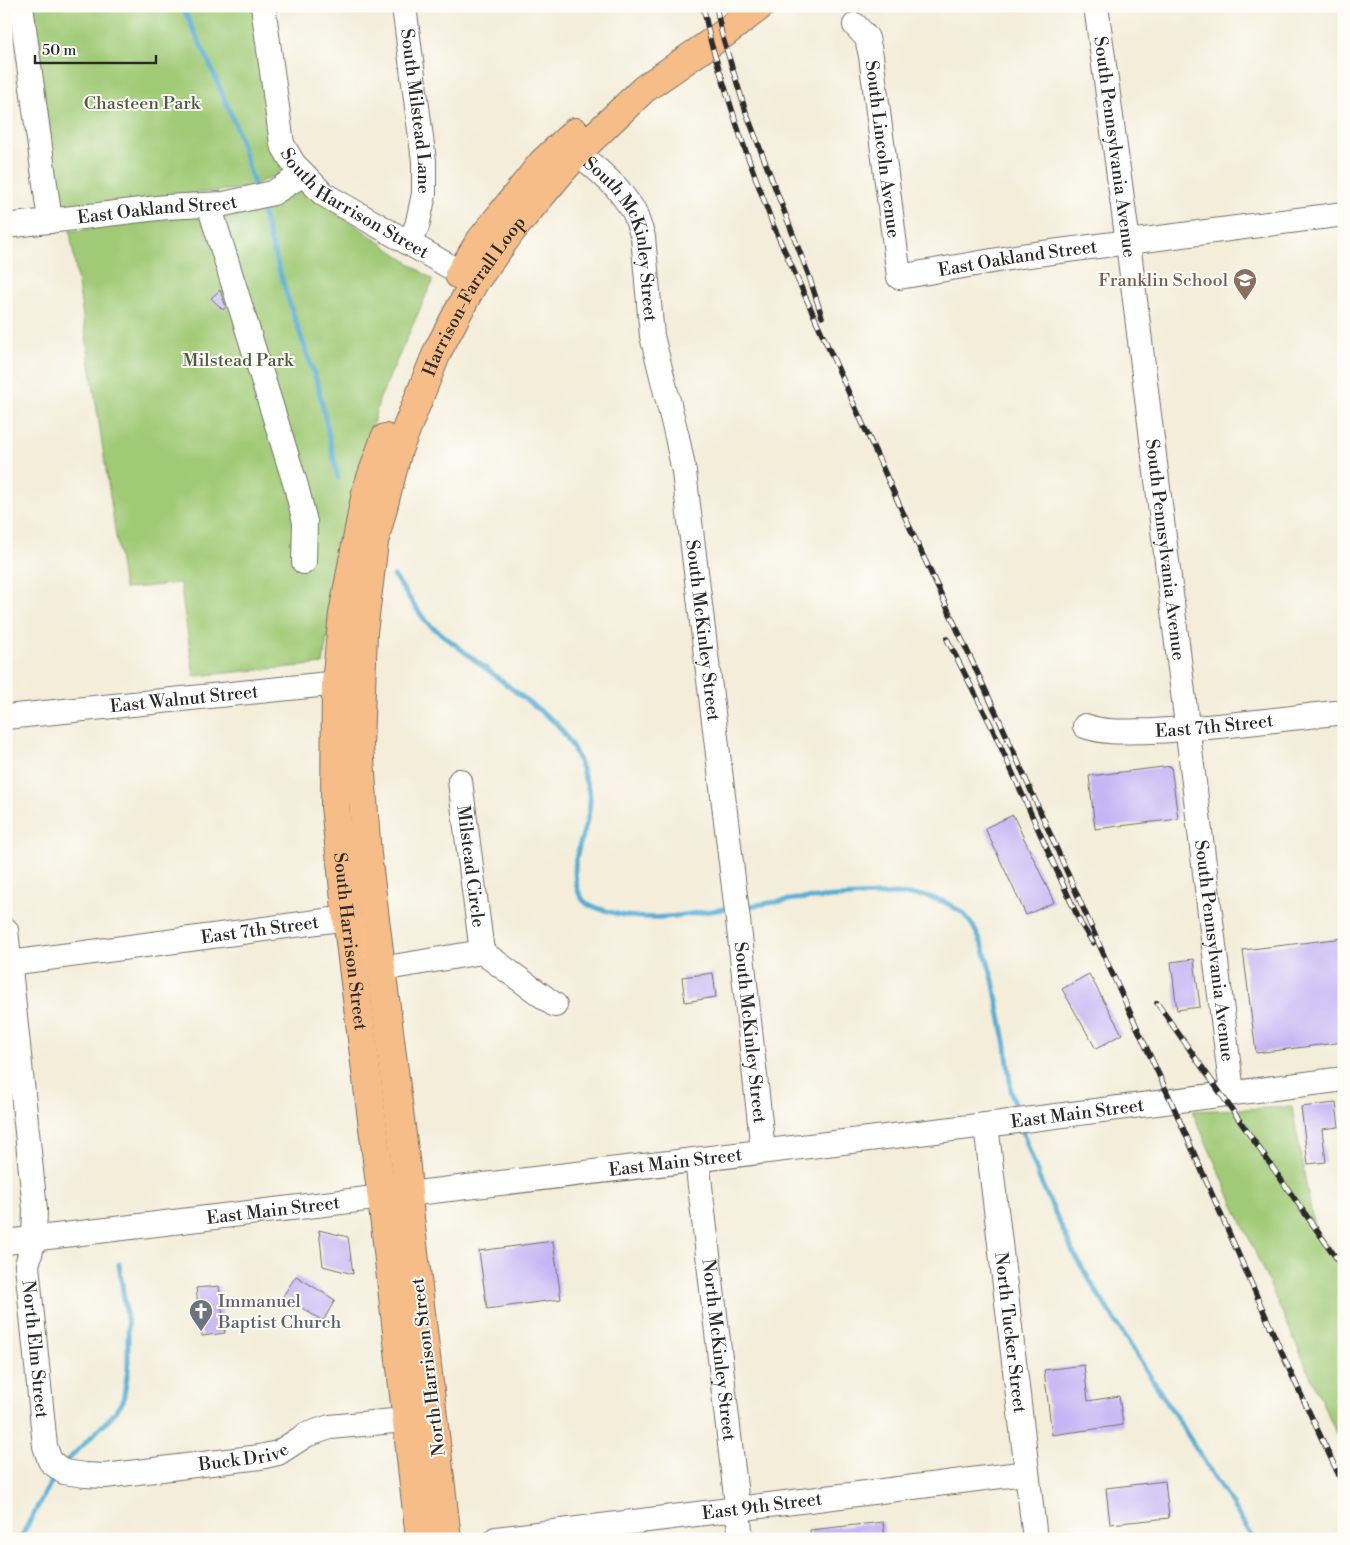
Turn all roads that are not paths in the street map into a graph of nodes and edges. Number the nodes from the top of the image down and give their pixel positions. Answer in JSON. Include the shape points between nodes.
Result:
{"nodes":[{"id":1,"x":21,"y":6,"type":"edge"},
{"id":2,"x":263,"y":6,"type":"edge"},
{"id":3,"x":404,"y":6,"type":"edge"},
{"id":4,"x":730,"y":6,"type":"edge"},
{"id":5,"x":760,"y":6,"type":"edge"},
{"id":6,"x":1096,"y":6,"type":"edge"},
{"id":7,"x":855,"y":24,"type":"dead end"},
{"id":8,"x":570,"y":147,"type":"junction"},
{"id":9,"x":303,"y":174,"type":"junction"},
{"id":10,"x":216,"y":204,"type":"junction"},
{"id":11,"x":1344,"y":214,"type":"edge"},
{"id":12,"x":50,"y":221,"type":"junction"},
{"id":13,"x":6,"y":226,"type":"edge"},
{"id":14,"x":1128,"y":242,"type":"junction"},
{"id":15,"x":408,"y":243,"type":"junction"},
{"id":16,"x":899,"y":277,"type":"joint"},
{"id":17,"x":467,"y":279,"type":"junction"},
{"id":18,"x":304,"y":562,"type":"dead end"},
{"id":19,"x":348,"y":686,"type":"junction"},
{"id":20,"x":1344,"y":712,"type":"edge"},
{"id":21,"x":6,"y":717,"type":"edge"},
{"id":22,"x":1085,"y":726,"type":"dead end"},
{"id":23,"x":1187,"y":729,"type":"junction"},
{"id":24,"x":460,"y":781,"type":"dead end"},
{"id":25,"x":347,"y":918,"type":"junction"},
{"id":26,"x":6,"y":930,"type":"edge"},
{"id":27,"x":482,"y":952,"type":"junction"},
{"id":28,"x":10,"y":963,"type":"junction"},
{"id":29,"x":381,"y":969,"type":"junction"},
{"id":30,"x":555,"y":1005,"type":"dead end"},
{"id":31,"x":1344,"y":1079,"type":"edge"},
{"id":32,"x":1232,"y":1093,"type":"junction"},
{"id":33,"x":989,"y":1125,"type":"junction"},
{"id":34,"x":763,"y":1151,"type":"junction"},
{"id":35,"x":697,"y":1160,"type":"junction"},
{"id":36,"x":408,"y":1194,"type":"junction"},
{"id":37,"x":381,"y":1198,"type":"junction"},
{"id":38,"x":34,"y":1239,"type":"junction"},
{"id":39,"x":6,"y":1242,"type":"edge"},
{"id":40,"x":434,"y":1418,"type":"junction"},
{"id":41,"x":406,"y":1419,"type":"junction"},
{"id":42,"x":50,"y":1461,"type":"joint"},
{"id":43,"x":1026,"y":1473,"type":"junction"},
{"id":44,"x":738,"y":1508,"type":"junction"},
{"id":45,"x":420,"y":1539,"type":"edge"},
{"id":46,"x":447,"y":1539,"type":"edge"},
{"id":47,"x":496,"y":1539,"type":"edge"},
{"id":48,"x":741,"y":1539,"type":"edge"},
{"id":49,"x":1034,"y":1539,"type":"edge"}],
"edges":[{"from":1,"to":12,"type":"street"},
{"from":2,"to":9,"type":"street","name":"South Harrison Street","via":[[282,144]]},
{"from":3,"to":15,"type":"street","name":"South Milstead Lane","via":[[424,161],[424,194],[417,226]]},
{"from":4,"to":8,"type":"main road","name":"Harrison-Farrall Loop","via":[[657,58]]},
{"from":5,"to":8,"type":"main road","name":"Harrison-Farrall Loop"},
{"from":6,"to":14,"type":"street","name":"South Pennsylvania Avenue"},
{"from":7,"to":16,"type":"street","name":"South Lincoln Avenue","via":[[867,38],[871,56]]},
{"from":8,"to":17,"type":"main road","name":"Harrison-Farrall Loop","via":[[512,230]]},
{"from":8,"to":34,"type":"street","name":"South McKinley Street","via":[[617,188],[634,211],[643,237],[652,336],[684,472]]},
{"from":9,"to":10,"type":"street","name":"East Oakland Street","via":[[273,193]]},
{"from":9,"to":15,"type":"street","name":"South Harrison Street","via":[[323,194]]},
{"from":10,"to":12,"type":"street","name":"East Oakland Street"},
{"from":10,"to":18,"type":"street","via":[[306,522]]},
{"from":11,"to":14,"type":"street","name":"East Oakland Street"},
{"from":12,"to":13,"type":"street","name":"East Oakland Street"},
{"from":14,"to":16,"type":"street","name":"East Oakland Street"},
{"from":14,"to":23,"type":"street","name":"South Pennsylvania Avenue"},
{"from":15,"to":17,"type":"street","name":"South Harrison Street"},
{"from":17,"to":19,"type":"main road","name":"Harrison-Farrall Loop","via":[[398,450],[374,542],[363,632]]},
{"from":19,"to":21,"type":"street","name":"East Walnut Street"},
{"from":19,"to":25,"type":"main road","name":"South Harrison Street","via":[[335,806]]},
{"from":19,"to":29,"type":"main road","name":"South Harrison Street","via":[[358,746]]},
{"from":20,"to":23,"type":"street","name":"East 7th Street"},
{"from":22,"to":23,"type":"street","name":"East 7th Street","via":[[1098,731],[1119,732]]},
{"from":23,"to":32,"type":"street","name":"South Pennsylvania Avenue"},
{"from":24,"to":27,"type":"street","name":"Milstead Circle"},
{"from":25,"to":28,"type":"street","name":"East 7th Street"},
{"from":25,"to":29,"type":"street"},
{"from":25,"to":37,"type":"main road","name":"South Harrison Street"},
{"from":26,"to":28,"type":"street","name":"North Elm Street"},
{"from":27,"to":29,"type":"street"},
{"from":27,"to":30,"type":"street"},
{"from":28,"to":38,"type":"street","name":"North Elm Street","via":[[36,1209]]},
{"from":29,"to":36,"type":"main road","name":"South Harrison Street"},
{"from":31,"to":32,"type":"street","name":"East Main Street"},
{"from":32,"to":33,"type":"street","name":"East Main Street"},
{"from":33,"to":34,"type":"street","name":"East Main Street"},
{"from":33,"to":43,"type":"street","name":"North Tucker Street"},
{"from":34,"to":35,"type":"street","name":"East Main Street"},
{"from":35,"to":36,"type":"street","name":"East Main Street"},
{"from":35,"to":44,"type":"street","name":"North McKinley Street"},
{"from":36,"to":37,"type":"street","name":"East Main Street"},
{"from":36,"to":40,"type":"main road","name":"North Harrison Street"},
{"from":37,"to":38,"type":"street","name":"East Main Street"},
{"from":37,"to":41,"type":"main road","name":"North Harrison Street"},
{"from":38,"to":39,"type":"street","name":"East Main Street"},
{"from":38,"to":42,"type":"street","name":"North Elm Street","via":[[27,1265],[45,1446]]},
{"from":40,"to":41,"type":"street","name":"Buck Drive"},
{"from":40,"to":46,"type":"main road","name":"North Harrison Street"},
{"from":41,"to":42,"type":"street","name":"Buck Drive","via":[[330,1427],[306,1435],[278,1453],[105,1476],[64,1472]]},
{"from":41,"to":45,"type":"main road","name":"North Harrison Street"},
{"from":43,"to":44,"type":"street","name":"East 9th Street"},
{"from":43,"to":49,"type":"street","name":"North Tucker Street"},
{"from":44,"to":47,"type":"street","name":"East 9th Street"},
{"from":44,"to":48,"type":"street","name":"North McKinley Street"}]}
